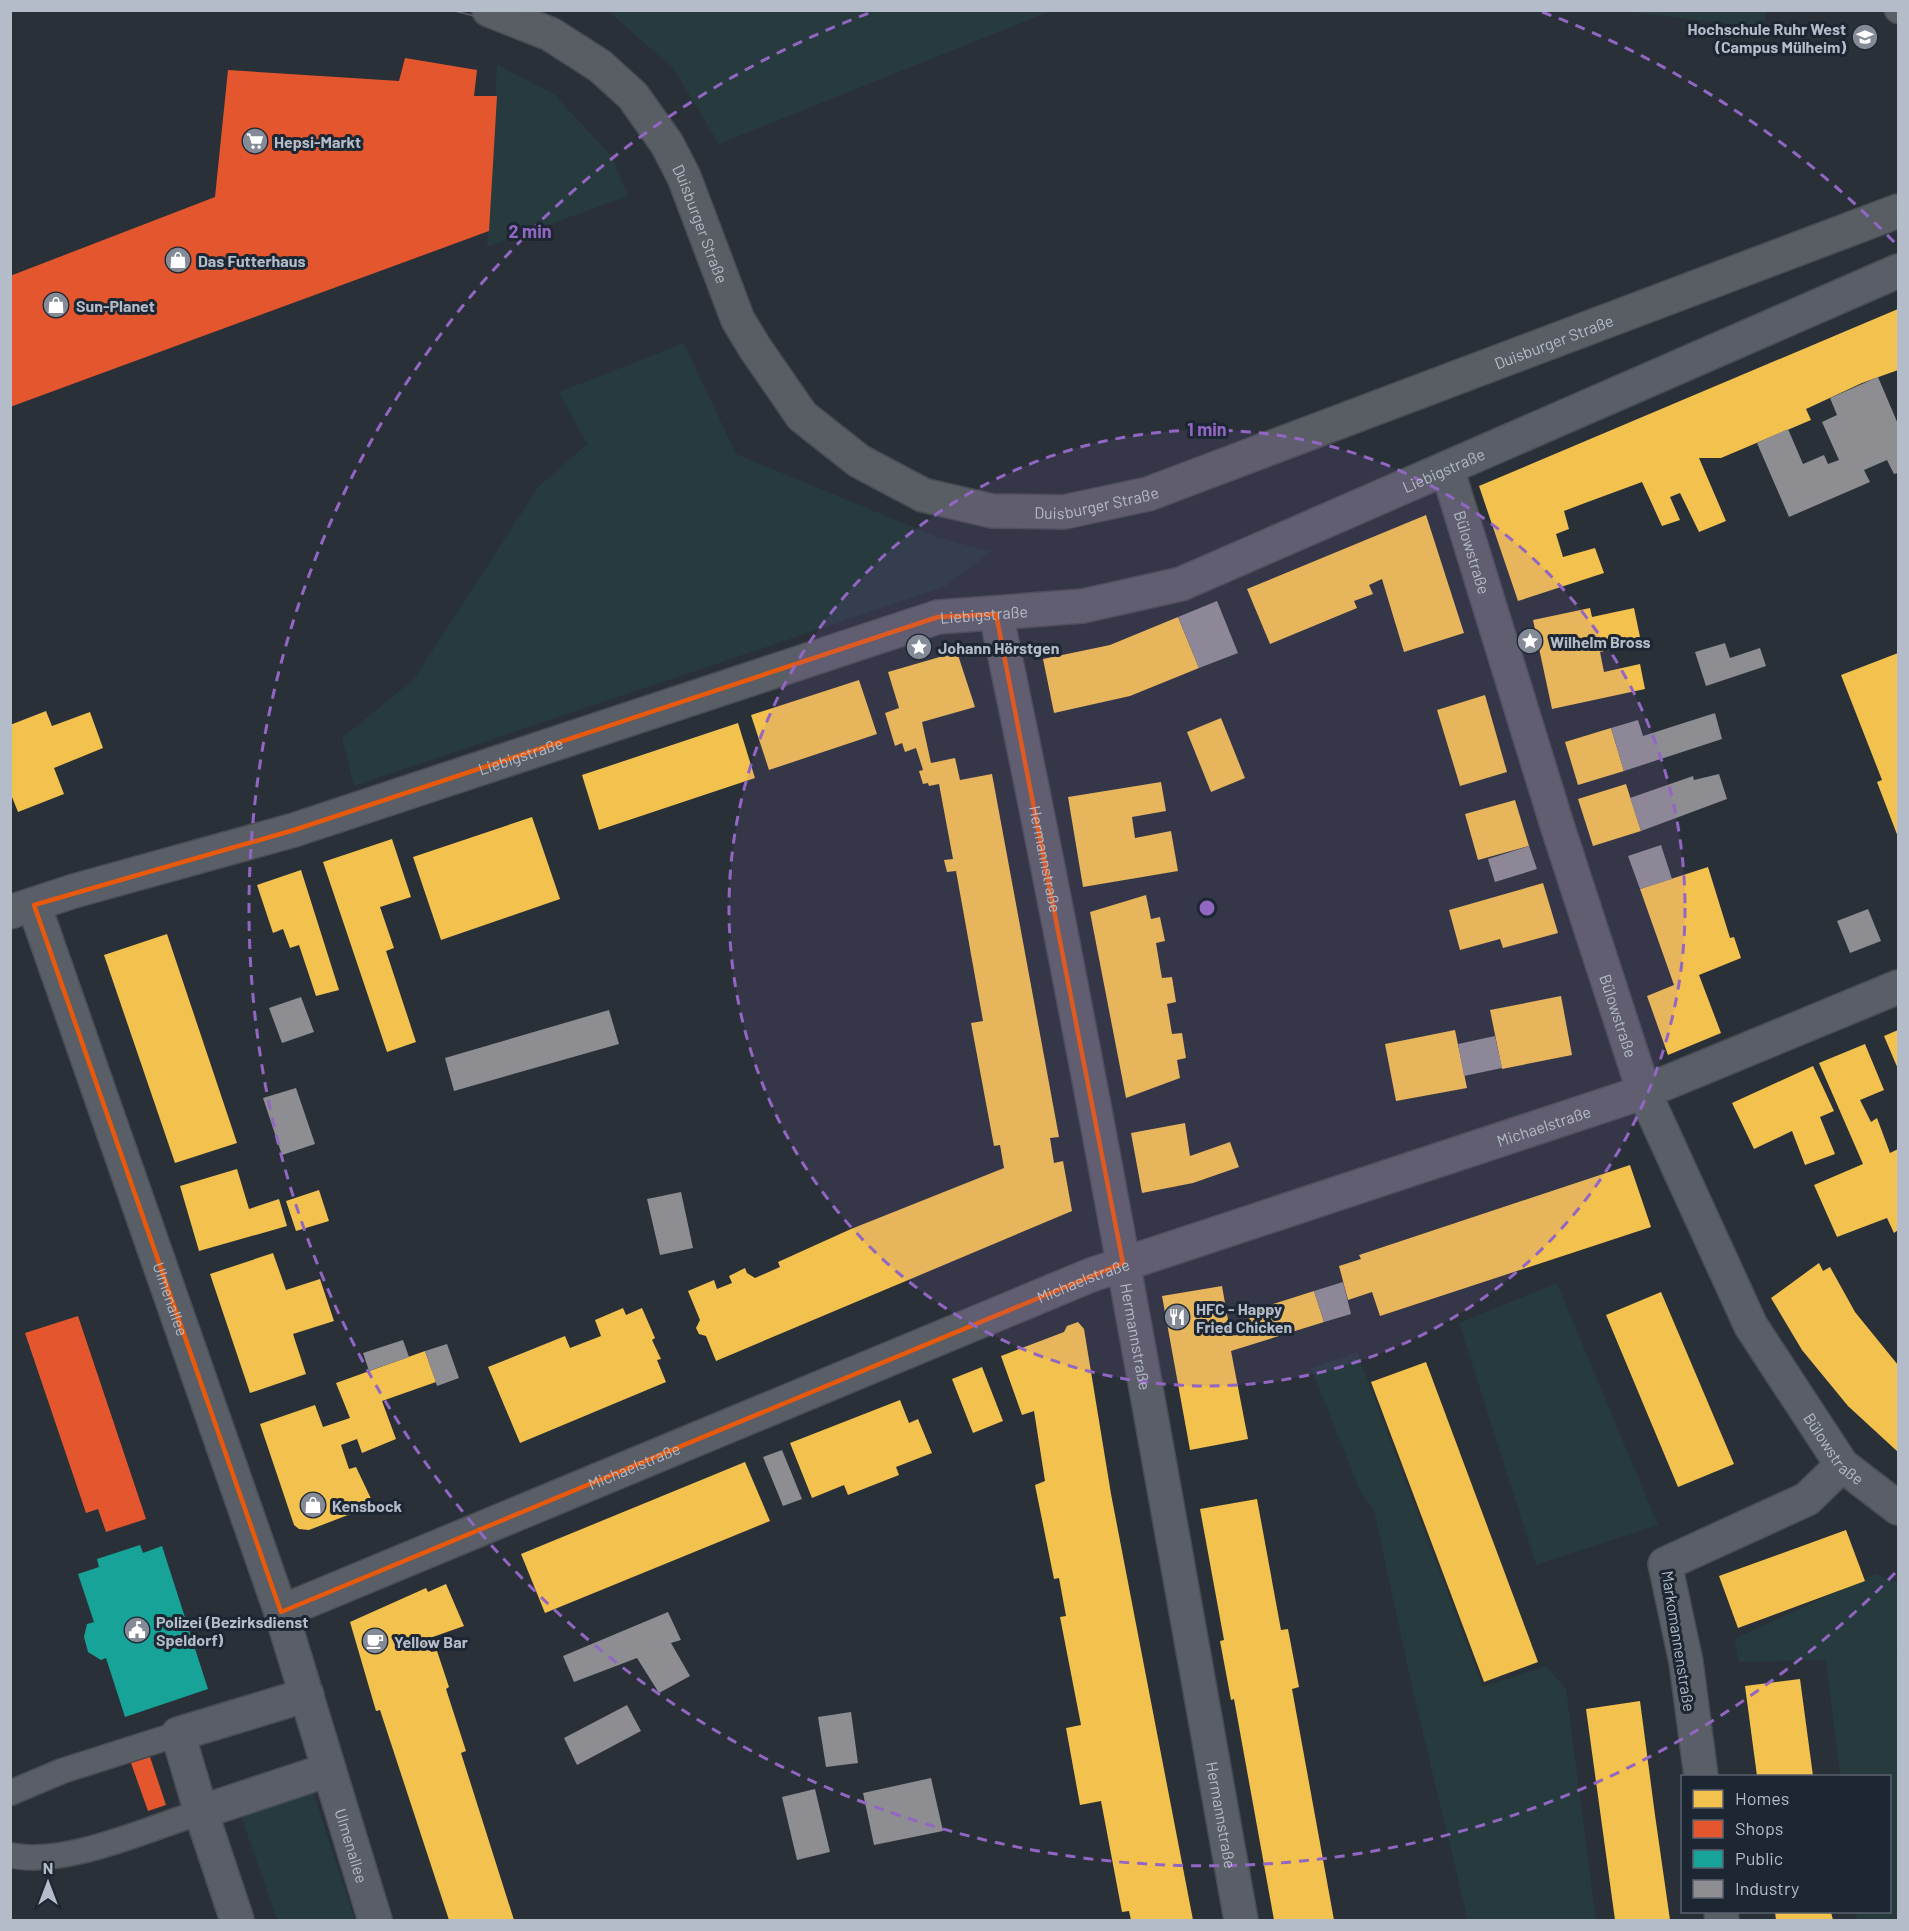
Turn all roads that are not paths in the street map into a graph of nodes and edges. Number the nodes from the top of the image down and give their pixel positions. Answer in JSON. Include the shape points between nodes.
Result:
{"nodes":[{"id":1,"x":489,"y":10,"type":"edge"},
{"id":2,"x":1899,"y":211,"type":"edge"},
{"id":3,"x":1899,"y":271,"type":"edge"},
{"id":4,"x":1447,"y":468,"type":"junction"},
{"id":5,"x":996,"y":614,"type":"junction"},
{"id":6,"x":22,"y":908,"type":"edge"},
{"id":7,"x":1899,"y":987,"type":"edge"},
{"id":8,"x":1644,"y":1092,"type":"junction"},
{"id":9,"x":1124,"y":1263,"type":"junction"},
{"id":10,"x":1842,"y":1465,"type":"junction"},
{"id":11,"x":1899,"y":1508,"type":"edge"},
{"id":12,"x":281,"y":1612,"type":"junction"},
{"id":13,"x":307,"y":1695,"type":"junction"},
{"id":14,"x":178,"y":1734,"type":"junction"},
{"id":15,"x":328,"y":1770,"type":"junction"},
{"id":16,"x":1701,"y":1775,"type":"edge"},
{"id":17,"x":10,"y":1792,"type":"edge"},
{"id":18,"x":201,"y":1812,"type":"junction"},
{"id":19,"x":10,"y":1855,"type":"edge"},
{"id":20,"x":237,"y":1920,"type":"edge"},
{"id":21,"x":375,"y":1920,"type":"edge"},
{"id":22,"x":1241,"y":1920,"type":"edge"}],
"edges":[{"from":1,"to":2,"type":"main road","name":"Duisburger Straße","via":[[550,34],[600,66],[633,96],[667,144],[684,177],[738,320],[802,416],[859,461],[923,495],[992,512],[1064,512],[1148,494]]},
{"from":3,"to":4,"type":"street","name":"Liebigstraße"},
{"from":4,"to":5,"type":"street","name":"Liebigstraße","via":[[1181,584],[1083,606]]},
{"from":4,"to":8,"type":"street","name":"Bülowstraße"},
{"from":5,"to":6,"type":"street","name":"Liebigstraße","via":[[938,617],[294,830]]},
{"from":5,"to":9,"type":"street","name":"Hermannstraße"},
{"from":6,"to":12,"type":"street","name":"Ulmenallee"},
{"from":7,"to":8,"type":"street","name":"Michaelstraße"},
{"from":8,"to":9,"type":"street","name":"Michaelstraße"},
{"from":8,"to":10,"type":"street","name":"Bülowstraße","via":[[1750,1326]]},
{"from":9,"to":12,"type":"street","name":"Michaelstraße"},
{"from":9,"to":22,"type":"street","name":"Hermannstraße"},
{"from":10,"to":11,"type":"street","name":"Bülowstraße"},
{"from":10,"to":16,"type":"street","name":"Markomannenstraße","via":[[1807,1499],[1665,1564],[1686,1662]]},
{"from":12,"to":13,"type":"street","name":"Ulmenallee"},
{"from":13,"to":14,"type":"street"},
{"from":13,"to":15,"type":"street","name":"Ulmenallee"},
{"from":14,"to":17,"type":"lane"},
{"from":14,"to":18,"type":"street"},
{"from":15,"to":18,"type":"street"},
{"from":15,"to":21,"type":"street","name":"Ulmenallee"},
{"from":18,"to":19,"type":"lane","via":[[73,1853],[50,1857]]},
{"from":18,"to":20,"type":"street"}]}
